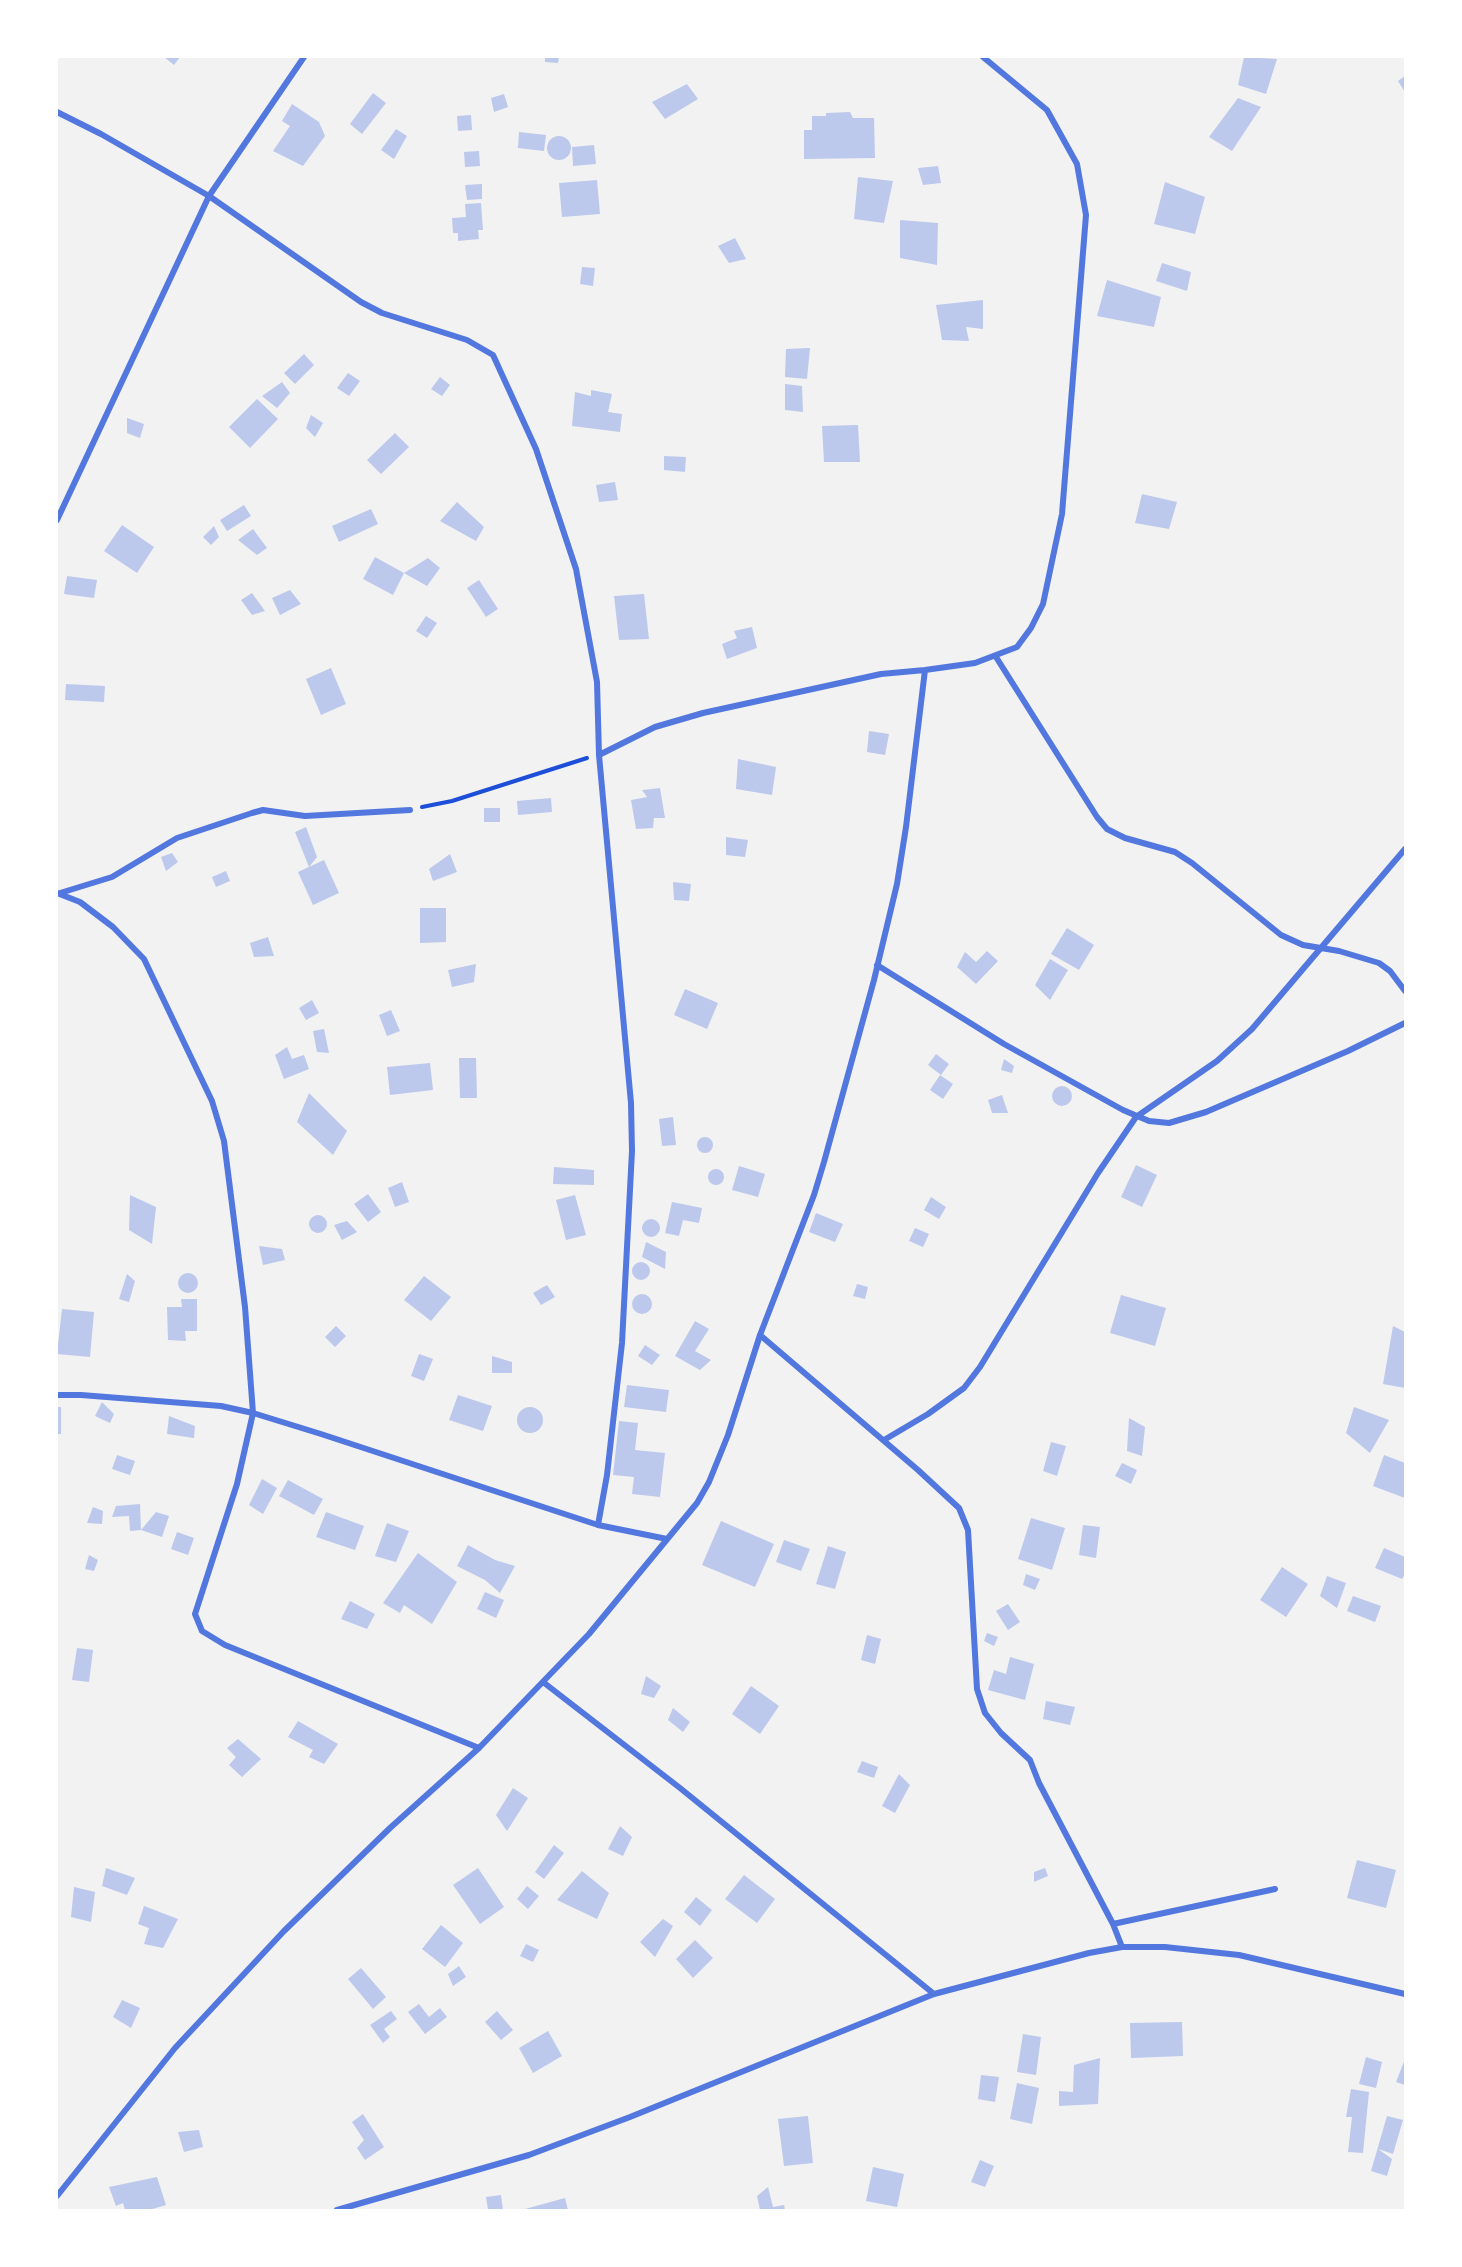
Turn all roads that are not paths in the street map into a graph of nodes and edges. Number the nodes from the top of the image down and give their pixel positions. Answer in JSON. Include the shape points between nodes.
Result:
{"nodes":[{"id":1,"x":304,"y":57,"type":"edge"},
{"id":2,"x":983,"y":57,"type":"edge"},
{"id":3,"x":57,"y":112,"type":"edge"},
{"id":4,"x":209,"y":196,"type":"junction"},
{"id":5,"x":57,"y":519,"type":"edge"},
{"id":6,"x":996,"y":657,"type":"junction"},
{"id":7,"x":925,"y":670,"type":"junction"},
{"id":8,"x":598,"y":755,"type":"junction"},
{"id":9,"x":410,"y":810,"type":"road end"},
{"id":10,"x":1405,"y":849,"type":"edge"},
{"id":11,"x":58,"y":893,"type":"edge"},
{"id":12,"x":1320,"y":948,"type":"junction"},
{"id":13,"x":877,"y":965,"type":"junction"},
{"id":14,"x":1405,"y":991,"type":"edge"},
{"id":15,"x":1405,"y":1023,"type":"edge"},
{"id":16,"x":1136,"y":1117,"type":"junction"},
{"id":17,"x":760,"y":1335,"type":"junction"},
{"id":18,"x":57,"y":1395,"type":"edge"},
{"id":19,"x":253,"y":1413,"type":"junction"},
{"id":20,"x":884,"y":1440,"type":"junction"},
{"id":21,"x":598,"y":1525,"type":"junction"},
{"id":22,"x":667,"y":1539,"type":"junction"},
{"id":23,"x":543,"y":1682,"type":"junction"},
{"id":24,"x":479,"y":1748,"type":"junction"},
{"id":25,"x":1275,"y":1889,"type":"dead end"},
{"id":26,"x":1113,"y":1924,"type":"junction"},
{"id":27,"x":1122,"y":1947,"type":"junction"},
{"id":28,"x":934,"y":1995,"type":"junction"},
{"id":29,"x":1405,"y":1995,"type":"edge"},
{"id":30,"x":57,"y":2196,"type":"edge"},
{"id":31,"x":337,"y":2210,"type":"edge"}],
"edges":[{"from":1,"to":4,"type":"street"},
{"from":2,"to":6,"type":"street","via":[[1047,110],[1077,164],[1086,215],[1062,514],[1048,583],[1031,628],[1017,647]]},
{"from":3,"to":4,"type":"street"},
{"from":4,"to":5,"type":"street"},
{"from":4,"to":8,"type":"street","via":[[361,302],[382,313],[473,342],[498,362],[536,449],[576,569],[597,682]]},
{"from":6,"to":7,"type":"street"},
{"from":6,"to":12,"type":"street","via":[[1107,829],[1175,852],[1281,935]]},
{"from":7,"to":8,"type":"street","via":[[881,674],[703,713],[655,727]]},
{"from":7,"to":13,"type":"street","via":[[897,884]]},
{"from":8,"to":21,"type":"street","via":[[631,1103],[632,1151],[622,1343]]},
{"from":9,"to":11,"type":"street","via":[[305,816],[263,810],[177,838],[112,877]]},
{"from":10,"to":12,"type":"street"},
{"from":11,"to":19,"type":"street","via":[[80,902],[113,927],[144,959],[212,1101],[224,1141],[245,1307]]},
{"from":12,"to":14,"type":"street","via":[[1379,963]]},
{"from":12,"to":16,"type":"street","via":[[1235,1045]]},
{"from":13,"to":16,"type":"street","via":[[1004,1044]]},
{"from":13,"to":17,"type":"street","via":[[817,1184]]},
{"from":15,"to":16,"type":"street","via":[[1206,1112],[1169,1123]]},
{"from":16,"to":20,"type":"street","via":[[964,1388]]},
{"from":17,"to":20,"type":"street"},
{"from":17,"to":22,"type":"street","via":[[709,1482]]},
{"from":18,"to":19,"type":"street","via":[[221,1406]]},
{"from":19,"to":21,"type":"street"},
{"from":19,"to":24,"type":"street","via":[[237,1484],[195,1614],[202,1631],[225,1645]]},
{"from":20,"to":26,"type":"street","via":[[959,1509],[968,1530],[977,1689],[985,1713],[1030,1760]]},
{"from":21,"to":22,"type":"street"},
{"from":22,"to":23,"type":"street","via":[[589,1634]]},
{"from":23,"to":24,"type":"street"},
{"from":23,"to":28,"type":"street"},
{"from":24,"to":30,"type":"street","via":[[284,1931],[175,2048]]},
{"from":25,"to":26,"type":"street"},
{"from":26,"to":27,"type":"street"},
{"from":27,"to":28,"type":"street"},
{"from":27,"to":29,"type":"street","via":[[1239,1955]]},
{"from":28,"to":31,"type":"street","via":[[529,2155]]}]}
